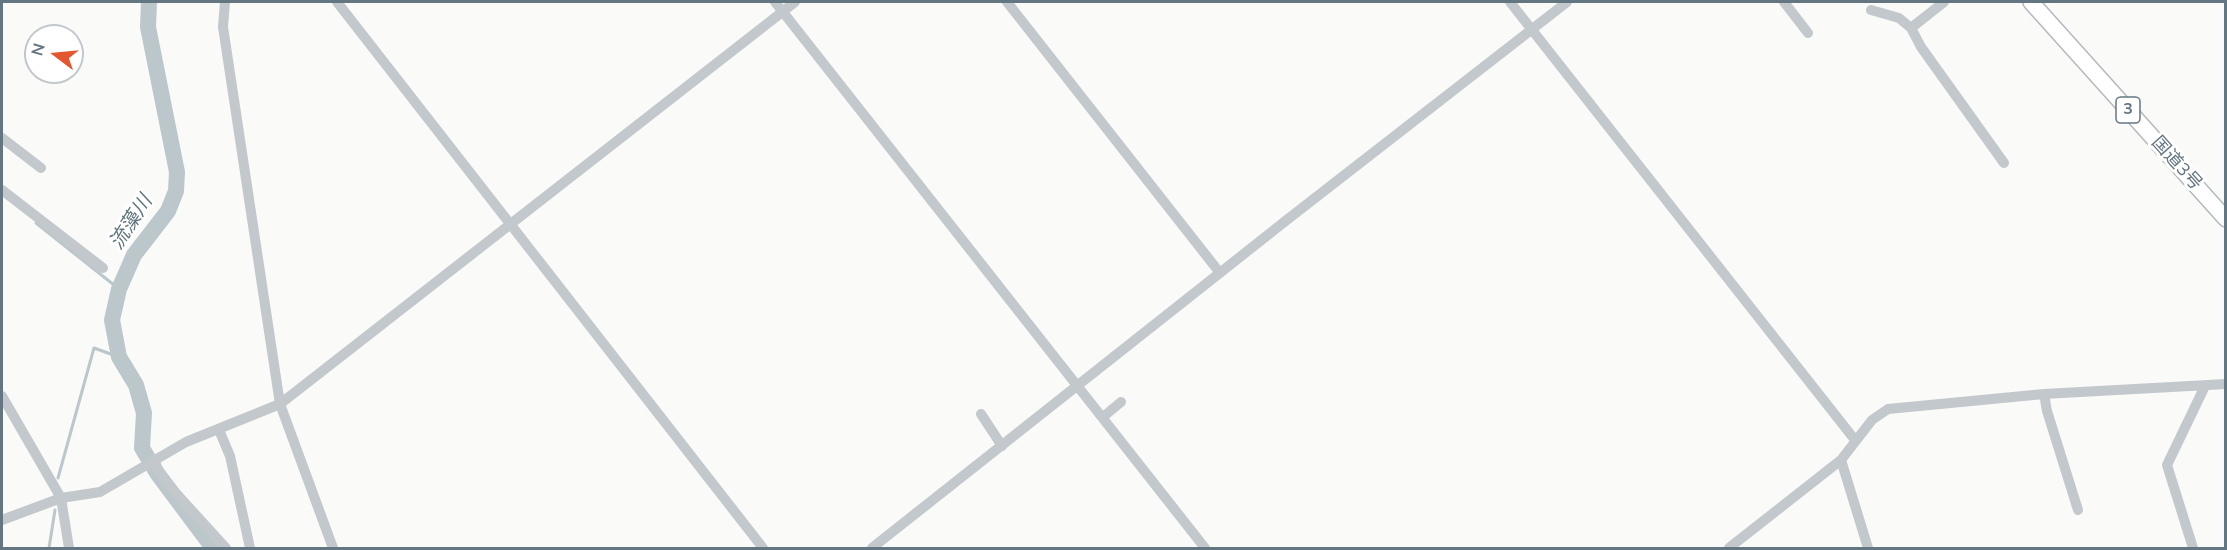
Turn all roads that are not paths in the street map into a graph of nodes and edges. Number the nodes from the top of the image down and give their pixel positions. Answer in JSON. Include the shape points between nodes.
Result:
{"nodes":[{"id":1,"x":225,"y":2,"type":"edge"},
{"id":2,"x":337,"y":2,"type":"edge"},
{"id":3,"x":775,"y":2,"type":"edge"},
{"id":4,"x":795,"y":2,"type":"edge"},
{"id":5,"x":1007,"y":2,"type":"edge"},
{"id":6,"x":1510,"y":2,"type":"edge"},
{"id":7,"x":1567,"y":2,"type":"edge"},
{"id":8,"x":1784,"y":2,"type":"edge"},
{"id":9,"x":1944,"y":2,"type":"edge"},
{"id":10,"x":2031,"y":2,"type":"edge"},
{"id":11,"x":1871,"y":10,"type":"dead end"},
{"id":12,"x":783,"y":11,"type":"junction"},
{"id":13,"x":1911,"y":28,"type":"junction"},
{"id":14,"x":1531,"y":29,"type":"junction"},
{"id":15,"x":1808,"y":33,"type":"dead end"},
{"id":16,"x":2,"y":138,"type":"edge"},
{"id":17,"x":2004,"y":163,"type":"dead end"},
{"id":18,"x":41,"y":168,"type":"dead end"},
{"id":19,"x":2,"y":190,"type":"edge"},
{"id":20,"x":2226,"y":219,"type":"edge"},
{"id":21,"x":511,"y":223,"type":"junction"},
{"id":22,"x":103,"y":268,"type":"dead end"},
{"id":23,"x":1220,"y":273,"type":"junction"},
{"id":24,"x":2224,"y":384,"type":"edge"},
{"id":25,"x":1077,"y":386,"type":"junction"},
{"id":26,"x":2205,"y":386,"type":"junction"},
{"id":27,"x":2044,"y":394,"type":"junction"},
{"id":28,"x":2,"y":396,"type":"edge"},
{"id":29,"x":2226,"y":396,"type":"edge"},
{"id":30,"x":1121,"y":402,"type":"dead end"},
{"id":31,"x":280,"y":404,"type":"junction"},
{"id":32,"x":981,"y":414,"type":"dead end"},
{"id":33,"x":1102,"y":417,"type":"junction"},
{"id":34,"x":219,"y":430,"type":"junction"},
{"id":35,"x":1855,"y":440,"type":"junction"},
{"id":36,"x":1002,"y":446,"type":"junction"},
{"id":37,"x":154,"y":459,"type":"junction"},
{"id":38,"x":1840,"y":460,"type":"junction"},
{"id":39,"x":61,"y":498,"type":"junction"},
{"id":40,"x":2078,"y":510,"type":"dead end"},
{"id":41,"x":2,"y":520,"type":"edge"},
{"id":42,"x":69,"y":549,"type":"edge"},
{"id":43,"x":226,"y":549,"type":"edge"},
{"id":44,"x":250,"y":549,"type":"edge"},
{"id":45,"x":333,"y":549,"type":"edge"},
{"id":46,"x":763,"y":549,"type":"edge"},
{"id":47,"x":872,"y":549,"type":"edge"},
{"id":48,"x":1205,"y":549,"type":"edge"},
{"id":49,"x":1729,"y":549,"type":"edge"},
{"id":50,"x":1868,"y":549,"type":"edge"},
{"id":51,"x":2193,"y":549,"type":"edge"}],
"edges":[{"from":1,"to":31,"type":"street","via":[[223,27]]},
{"from":2,"to":21,"type":"street"},
{"from":3,"to":12,"type":"street"},
{"from":4,"to":12,"type":"street"},
{"from":5,"to":23,"type":"street"},
{"from":6,"to":14,"type":"street"},
{"from":7,"to":14,"type":"street"},
{"from":8,"to":15,"type":"street"},
{"from":9,"to":13,"type":"street"},
{"from":10,"to":20,"type":"highway","name":"国道3号","number":"3"},
{"from":11,"to":13,"type":"street","via":[[1899,18]]},
{"from":12,"to":21,"type":"street"},
{"from":12,"to":25,"type":"street"},
{"from":13,"to":17,"type":"street"},
{"from":14,"to":23,"type":"street"},
{"from":14,"to":35,"type":"street"},
{"from":16,"to":18,"type":"street"},
{"from":19,"to":22,"type":"street"},
{"from":21,"to":31,"type":"street"},
{"from":21,"to":46,"type":"street"},
{"from":23,"to":25,"type":"street"},
{"from":24,"to":26,"type":"street"},
{"from":24,"to":29,"type":"street"},
{"from":25,"to":33,"type":"street"},
{"from":25,"to":36,"type":"street"},
{"from":26,"to":27,"type":"street"},
{"from":26,"to":51,"type":"street","via":[[2167,465]]},
{"from":27,"to":35,"type":"street","via":[[1888,409]]},
{"from":27,"to":40,"type":"street"},
{"from":28,"to":39,"type":"street"},
{"from":30,"to":33,"type":"street"},
{"from":31,"to":34,"type":"street"},
{"from":31,"to":45,"type":"street"},
{"from":32,"to":36,"type":"street"},
{"from":33,"to":48,"type":"street"},
{"from":34,"to":37,"type":"street"},
{"from":34,"to":44,"type":"street","via":[[230,456]]},
{"from":35,"to":38,"type":"street"},
{"from":36,"to":47,"type":"street"},
{"from":37,"to":39,"type":"street","via":[[100,492]]},
{"from":37,"to":43,"type":"street","via":[[169,485]]},
{"from":38,"to":49,"type":"street"},
{"from":38,"to":50,"type":"street"},
{"from":39,"to":41,"type":"street"},
{"from":39,"to":42,"type":"street"}]}
